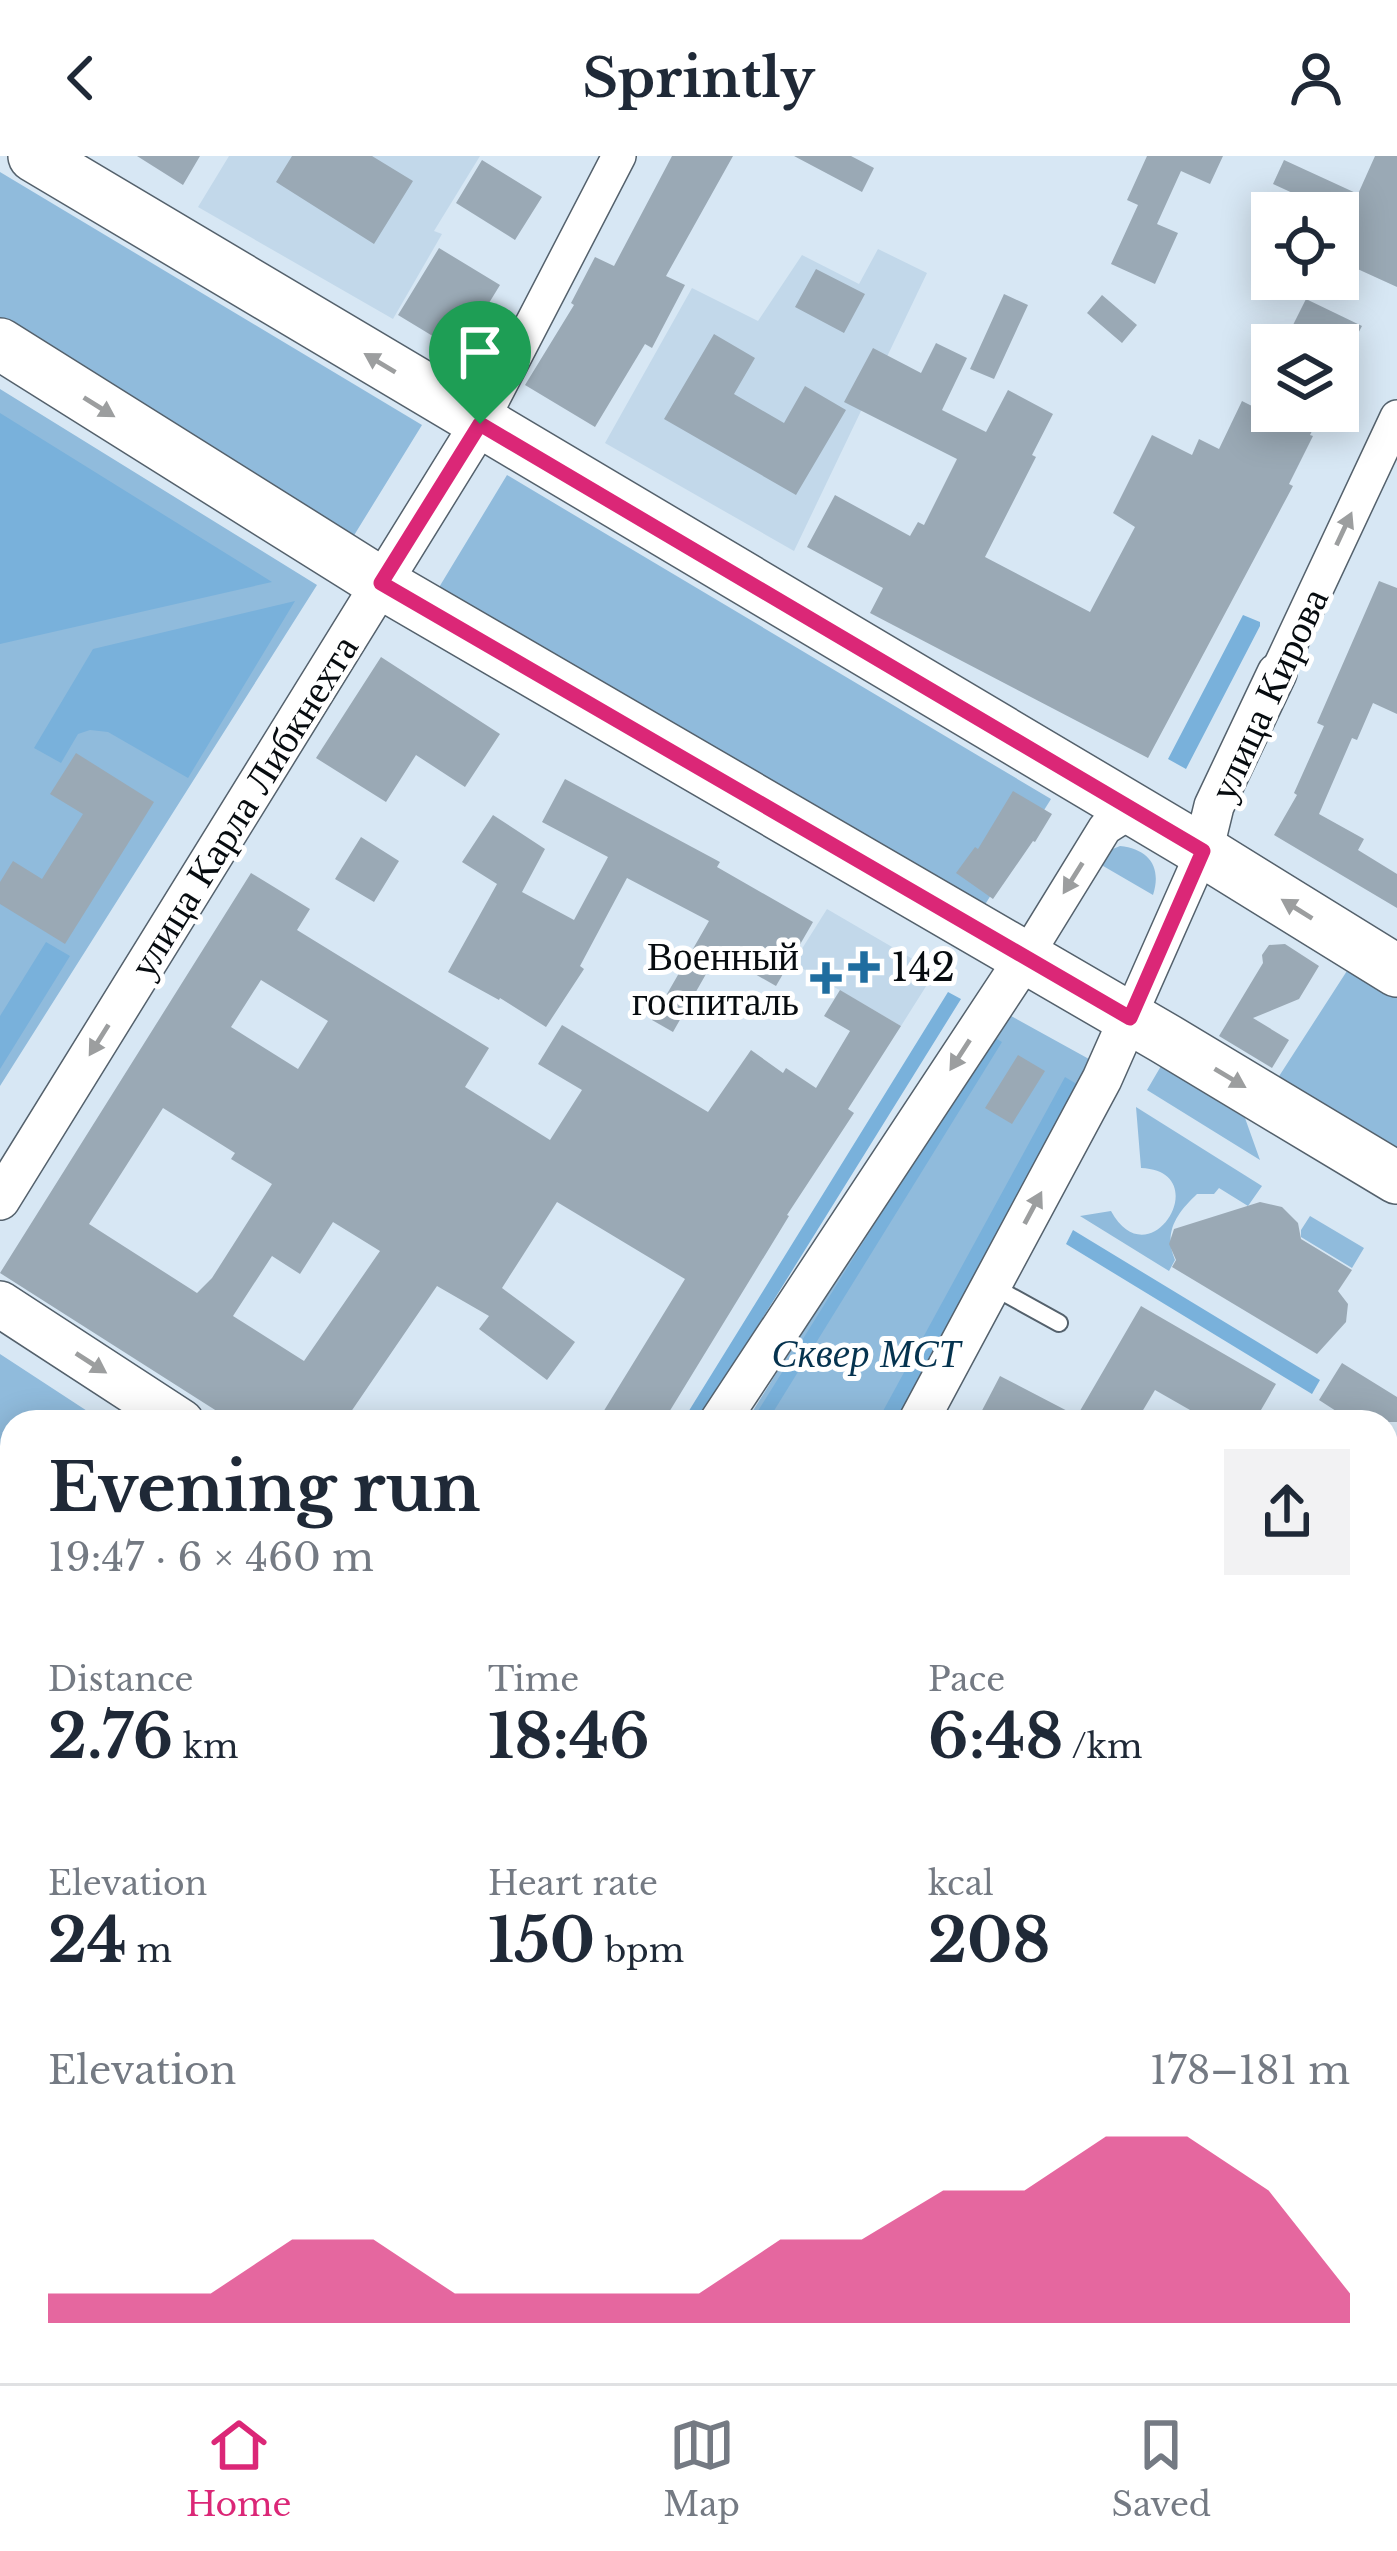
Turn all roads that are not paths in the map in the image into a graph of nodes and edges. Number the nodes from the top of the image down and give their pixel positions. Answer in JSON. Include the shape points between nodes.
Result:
{"nodes":[{"id":1,"x":34,"y":156,"type":"edge"},
{"id":2,"x":619,"y":156,"type":"edge"},
{"id":3,"x":0,"y":344,"type":"edge"},
{"id":4,"x":1397,"y":417,"type":"edge"},
{"id":5,"x":480,"y":424,"type":"junction"},
{"id":6,"x":381,"y":583,"type":"junction"},
{"id":7,"x":1276,"y":673,"type":"joint"},
{"id":8,"x":1133,"y":810,"type":"junction"},
{"id":9,"x":1203,"y":851,"type":"junction"},
{"id":10,"x":1025,"y":958,"type":"junction"},
{"id":11,"x":1397,"y":971,"type":"edge"},
{"id":12,"x":1130,"y":1018,"type":"junction"},
{"id":13,"x":1397,"y":1178,"type":"edge"},
{"id":14,"x":0,"y":1200,"type":"edge"},
{"id":15,"x":991,"y":1286,"type":"junction"},
{"id":16,"x":0,"y":1304,"type":"edge"},
{"id":17,"x":1059,"y":1323,"type":"dead end"},
{"id":18,"x":163,"y":1410,"type":"edge"},
{"id":19,"x":727,"y":1410,"type":"edge"},
{"id":20,"x":924,"y":1410,"type":"edge"}],
"edges":[{"from":5,"to":1,"type":"main road","one_way":true},
{"from":2,"to":5,"type":"street","name":"улица Карла Либкнехта"},
{"from":3,"to":6,"type":"main road","one_way":true},
{"from":7,"to":4,"type":"street","name":"улица Кирова","one_way":true},
{"from":5,"to":6,"type":"street","name":"улица Карла Либкнехта"},
{"from":5,"to":8,"type":"main road"},
{"from":6,"to":10,"type":"main road"},
{"from":6,"to":14,"type":"street","name":"улица Карла Либкнехта","one_way":true},
{"from":7,"to":9,"type":"street","name":"улица Кирова","via":[[1214,806]]},
{"from":8,"to":9,"type":"main road"},
{"from":8,"to":10,"type":"street","one_way":true,"via":[[1105,828]]},
{"from":11,"to":9,"type":"main road","one_way":true},
{"from":9,"to":12,"type":"street","name":"улица Кирова"},
{"from":10,"to":12,"type":"main road"},
{"from":10,"to":19,"type":"street","one_way":true},
{"from":12,"to":13,"type":"main road","one_way":true},
{"from":15,"to":12,"type":"street","name":"улица Кирова","one_way":true},
{"from":15,"to":17,"type":"lane"},
{"from":15,"to":20,"type":"street","name":"улица Кирова"},
{"from":16,"to":18,"type":"main road","one_way":true}]}
